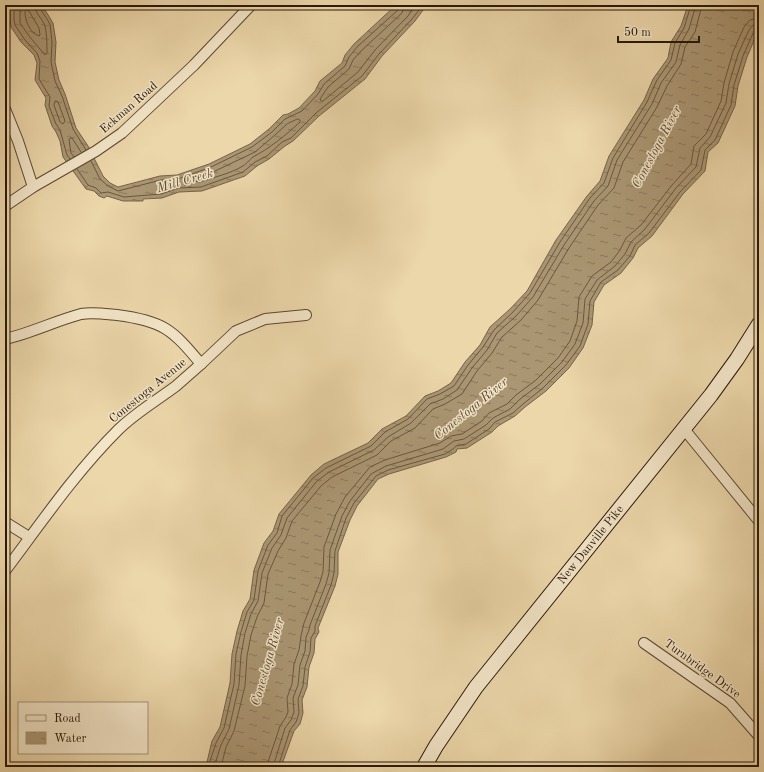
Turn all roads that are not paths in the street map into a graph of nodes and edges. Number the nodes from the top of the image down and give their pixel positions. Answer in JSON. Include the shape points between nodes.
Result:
{"nodes":[{"id":1,"x":251,"y":5,"type":"edge"},
{"id":2,"x":5,"y":109,"type":"edge"},
{"id":3,"x":33,"y":187,"type":"junction"},
{"id":4,"x":5,"y":206,"type":"edge"},
{"id":5,"x":306,"y":315,"type":"dead end"},
{"id":6,"x":759,"y":324,"type":"edge"},
{"id":7,"x":5,"y":339,"type":"edge"},
{"id":8,"x":201,"y":364,"type":"junction"},
{"id":9,"x":684,"y":429,"type":"junction"},
{"id":10,"x":759,"y":520,"type":"edge"},
{"id":11,"x":5,"y":522,"type":"edge"},
{"id":12,"x":29,"y":538,"type":"junction"},
{"id":13,"x":5,"y":571,"type":"edge"},
{"id":14,"x":644,"y":643,"type":"dead end"},
{"id":15,"x":759,"y":736,"type":"edge"},
{"id":16,"x":424,"y":767,"type":"edge"}],
"edges":[{"from":1,"to":3,"type":"street","name":"Eckman Road","via":[[194,66],[134,124],[96,151]]},
{"from":2,"to":3,"type":"street"},
{"from":3,"to":4,"type":"street","name":"Eckman Road"},
{"from":5,"to":8,"type":"street","via":[[265,319],[236,331]]},
{"from":6,"to":9,"type":"main road","name":"New Danville Pike"},
{"from":7,"to":8,"type":"street","name":"Conestoga Avenue","via":[[83,314],[131,317],[147,320],[174,333]]},
{"from":8,"to":12,"type":"street","name":"Conestoga Avenue","via":[[118,430],[71,483]]},
{"from":9,"to":10,"type":"street"},
{"from":9,"to":16,"type":"main road","name":"New Danville Pike","via":[[476,687]]},
{"from":11,"to":12,"type":"street"},
{"from":12,"to":13,"type":"street","name":"Conestoga Avenue"},
{"from":14,"to":15,"type":"street","name":"Turnbridge Drive","via":[[730,703]]}]}
